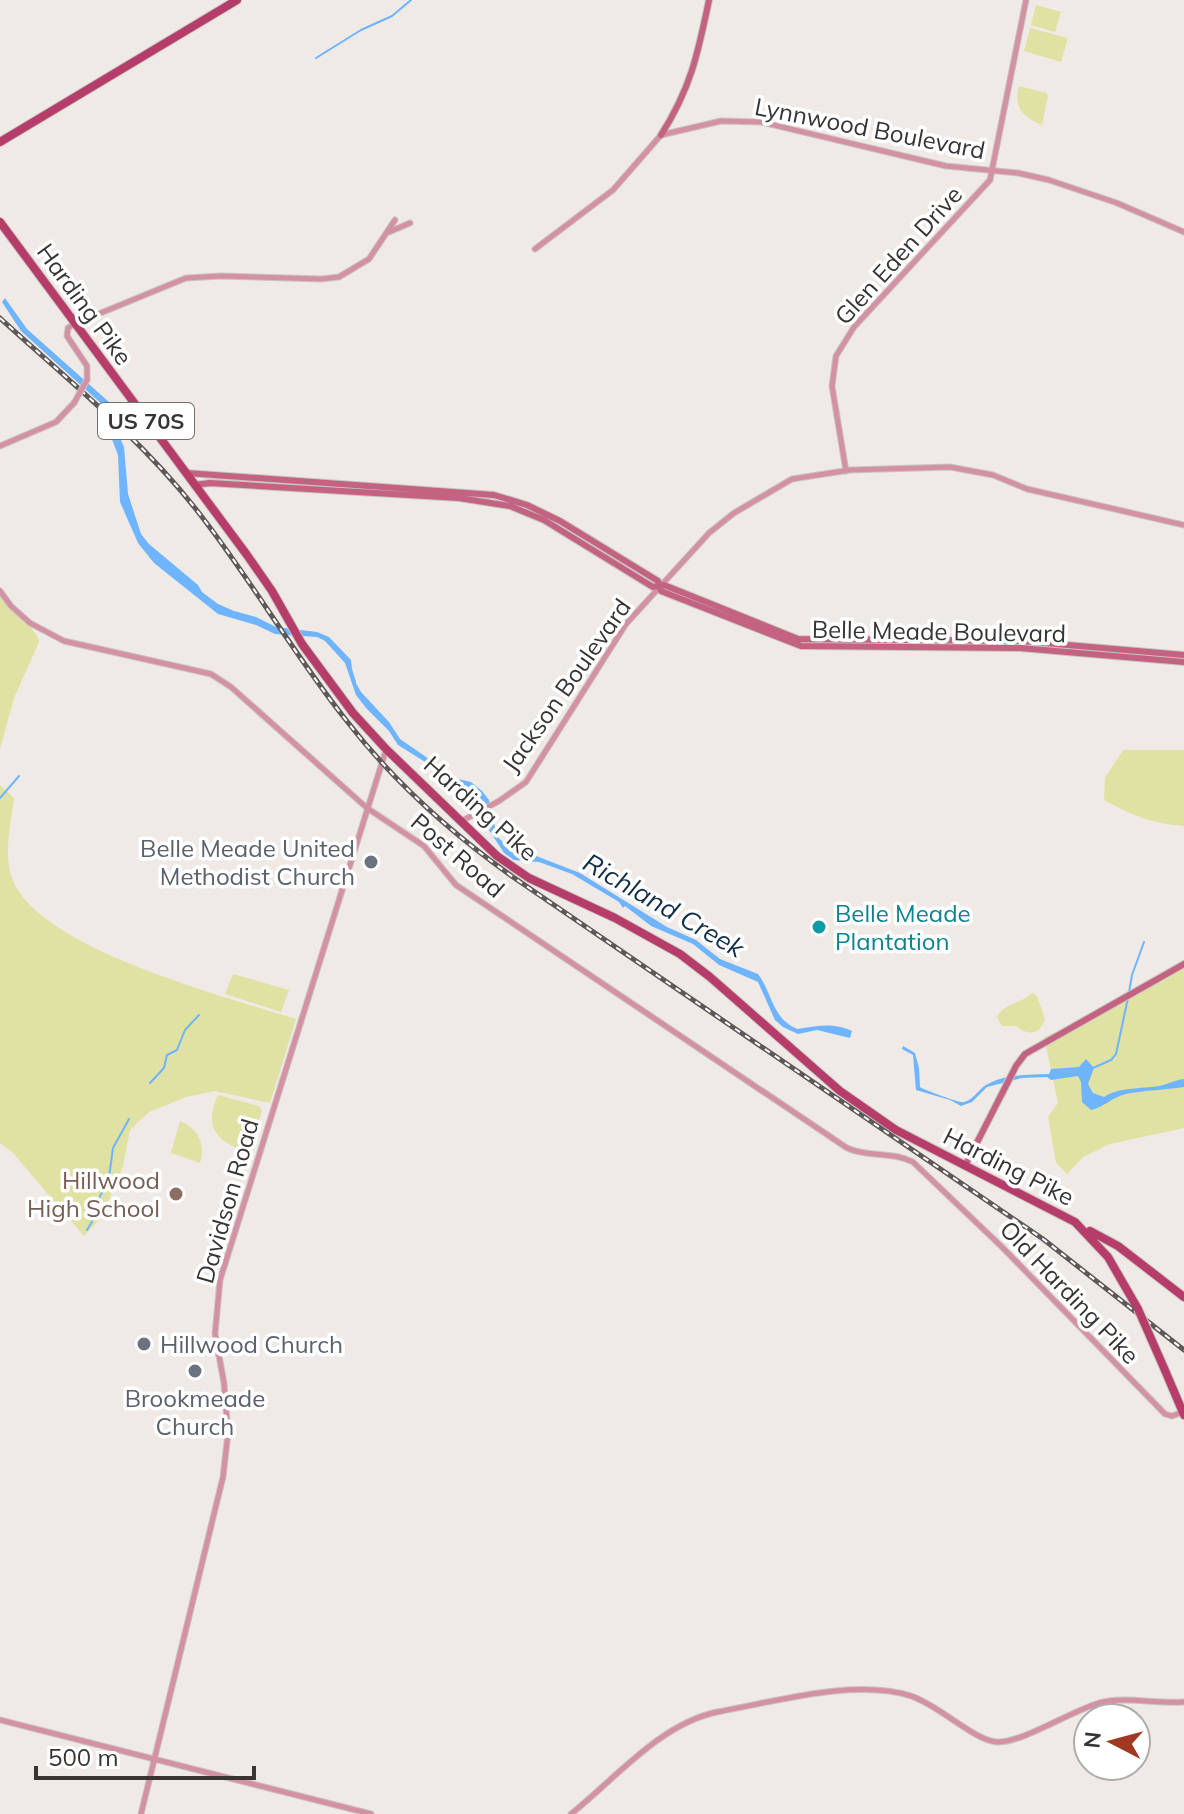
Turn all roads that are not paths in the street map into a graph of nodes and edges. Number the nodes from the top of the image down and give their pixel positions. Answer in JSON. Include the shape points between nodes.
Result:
{"nodes":[{"id":1,"x":237,"y":0,"type":"edge"},
{"id":2,"x":709,"y":0,"type":"edge"},
{"id":3,"x":1026,"y":0,"type":"edge"},
{"id":4,"x":661,"y":135,"type":"junction"},
{"id":5,"x":0,"y":142,"type":"edge"},
{"id":6,"x":992,"y":171,"type":"junction"},
{"id":7,"x":395,"y":220,"type":"dead end"},
{"id":8,"x":0,"y":222,"type":"edge"},
{"id":9,"x":410,"y":223,"type":"dead end"},
{"id":10,"x":1184,"y":232,"type":"edge"},
{"id":11,"x":386,"y":236,"type":"junction"},
{"id":12,"x":535,"y":249,"type":"dead end"},
{"id":13,"x":74,"y":324,"type":"junction"},
{"id":14,"x":0,"y":446,"type":"edge"},
{"id":15,"x":846,"y":471,"type":"junction"},
{"id":16,"x":186,"y":473,"type":"junction"},
{"id":17,"x":228,"y":480,"type":"junction"},
{"id":18,"x":194,"y":485,"type":"junction"},
{"id":19,"x":1184,"y":525,"type":"edge"},
{"id":20,"x":660,"y":586,"type":"junction"},
{"id":21,"x":0,"y":591,"type":"edge"},
{"id":22,"x":1145,"y":654,"type":"junction"},
{"id":23,"x":1184,"y":655,"type":"edge"},
{"id":24,"x":1184,"y":662,"type":"edge"},
{"id":25,"x":386,"y":749,"type":"junction"},
{"id":26,"x":367,"y":808,"type":"junction"},
{"id":27,"x":460,"y":822,"type":"junction"},
{"id":28,"x":1184,"y":964,"type":"edge"},
{"id":29,"x":965,"y":1166,"type":"junction"},
{"id":30,"x":936,"y":1182,"type":"joint"},
{"id":31,"x":1079,"y":1225,"type":"junction"},
{"id":32,"x":1118,"y":1246,"type":"junction"},
{"id":33,"x":1108,"y":1257,"type":"junction"},
{"id":34,"x":1184,"y":1297,"type":"edge"},
{"id":35,"x":1183,"y":1414,"type":"edge"},
{"id":36,"x":1184,"y":1702,"type":"edge"},
{"id":37,"x":0,"y":1720,"type":"edge"},
{"id":38,"x":153,"y":1759,"type":"junction"},
{"id":39,"x":141,"y":1814,"type":"edge"},
{"id":40,"x":371,"y":1814,"type":"edge"},
{"id":41,"x":571,"y":1814,"type":"edge"}],
"edges":[{"from":1,"to":5,"type":"main road"},
{"from":2,"to":4,"type":"main road","via":[[687,88]]},
{"from":3,"to":6,"type":"street","name":"Glen Eden Drive"},
{"from":4,"to":6,"type":"street","name":"Lynnwood Boulevard","via":[[721,121],[761,122],[946,166]]},
{"from":4,"to":12,"type":"street","via":[[613,190]]},
{"from":6,"to":10,"type":"street","name":"Lynnwood Boulevard","via":[[1049,180]]},
{"from":6,"to":15,"type":"street","name":"Glen Eden Drive","via":[[990,180],[854,327],[836,356],[832,386]]},
{"from":7,"to":11,"type":"street"},
{"from":8,"to":13,"type":"main road","name":"Harding Pike","number":"US 70S"},
{"from":9,"to":11,"type":"street"},
{"from":11,"to":13,"type":"street","via":[[369,259],[339,277],[186,278]]},
{"from":13,"to":14,"type":"street","bridge":true,"via":[[67,336],[88,368],[74,403],[56,422]]},
{"from":13,"to":16,"type":"main road","name":"Harding Pike","number":"US 70S"},
{"from":15,"to":19,"type":"street","name":"Jackson Boulevard","via":[[964,468],[1027,489]]},
{"from":15,"to":20,"type":"street","name":"Jackson Boulevard","via":[[792,479],[734,513]]},
{"from":16,"to":17,"type":"main road","name":"Belle Meade Boulevard"},
{"from":16,"to":18,"type":"main road","name":"Harding Pike","number":"US 70S"},
{"from":17,"to":18,"type":"main road","name":"Belle Meade Boulevard"},
{"from":17,"to":20,"type":"main road","name":"Belle Meade Boulevard","via":[[456,494],[510,503],[583,539],[653,587]]},
{"from":18,"to":25,"type":"main road","name":"Harding Pike","number":"US 70S","via":[[247,555],[302,644]]},
{"from":20,"to":22,"type":"main road","name":"Belle Meade Boulevard","via":[[661,591],[795,642],[1021,641]]},
{"from":20,"to":27,"type":"street","name":"Jackson Boulevard","via":[[626,624],[526,782]]},
{"from":21,"to":26,"type":"street","name":"Post Road","via":[[30,623],[64,641],[211,674]]},
{"from":22,"to":23,"type":"main road","name":"Belle Meade Boulevard"},
{"from":22,"to":24,"type":"main road","name":"Belle Meade Boulevard"},
{"from":25,"to":26,"type":"street","name":"Davidson Road"},
{"from":25,"to":27,"type":"main road","name":"Harding Pike","number":"US 70S"},
{"from":26,"to":30,"type":"street","name":"Post Road","via":[[424,846],[456,885],[788,1110],[856,1152],[908,1160]]},
{"from":26,"to":38,"type":"street","name":"Davidson Road","via":[[220,1280],[215,1334],[228,1433],[223,1477]]},
{"from":27,"to":29,"type":"main road","name":"Harding Pike","number":"US 70S","via":[[511,867],[680,954],[863,1108]]},
{"from":28,"to":29,"type":"main road","via":[[1020,1059]]},
{"from":29,"to":31,"type":"main road","name":"Harding Pike","number":"US 70S"},
{"from":30,"to":35,"type":"street","name":"Old Harding Pike","via":[[1165,1414]]},
{"from":31,"to":32,"type":"main road"},
{"from":31,"to":33,"type":"main road","name":"Harding Pike","number":"US 70S"},
{"from":32,"to":33,"type":"main road"},
{"from":32,"to":34,"type":"main road"},
{"from":33,"to":35,"type":"main road","name":"Harding Pike","number":"US 70S","bridge":true,"via":[[1138,1309]]},
{"from":36,"to":41,"type":"street","via":[[1101,1702],[1006,1742],[981,1738],[933,1705],[884,1692],[836,1693],[717,1712],[672,1729]]},
{"from":37,"to":38,"type":"street"},
{"from":38,"to":39,"type":"street","name":"Davidson Road"},
{"from":38,"to":40,"type":"street"}]}
